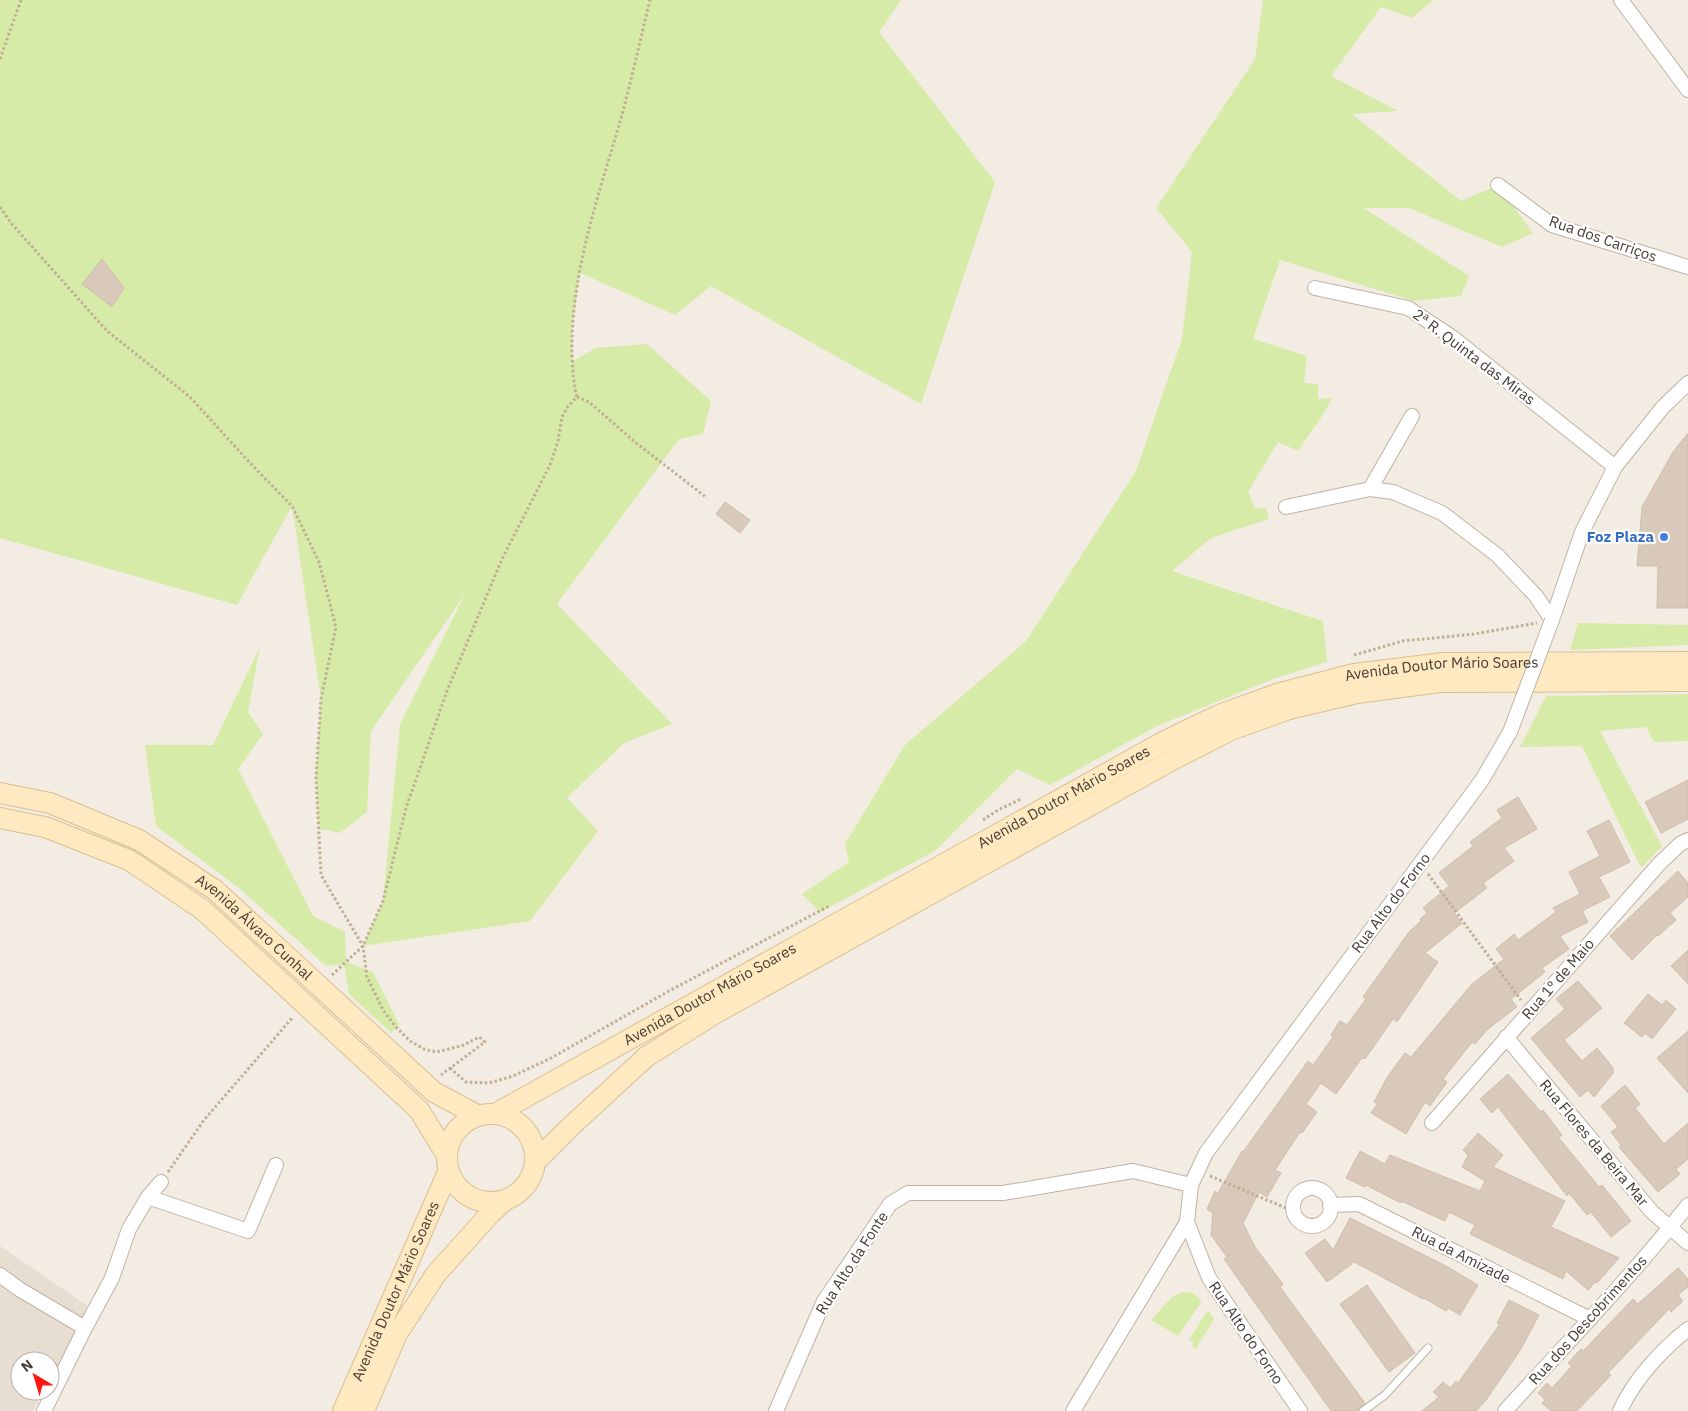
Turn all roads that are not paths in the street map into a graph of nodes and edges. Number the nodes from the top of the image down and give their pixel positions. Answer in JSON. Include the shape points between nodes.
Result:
{"nodes":[{"id":1,"x":1621,"y":0,"type":"edge"},
{"id":2,"x":1688,"y":90,"type":"edge"},
{"id":3,"x":1498,"y":185,"type":"dead end"},
{"id":4,"x":1688,"y":267,"type":"edge"},
{"id":5,"x":1315,"y":288,"type":"dead end"},
{"id":6,"x":1688,"y":383,"type":"edge"},
{"id":7,"x":1412,"y":416,"type":"dead end"},
{"id":8,"x":1615,"y":467,"type":"junction"},
{"id":9,"x":1370,"y":489,"type":"junction"},
{"id":10,"x":1286,"y":507,"type":"dead end"},
{"id":11,"x":1552,"y":620,"type":"junction"},
{"id":12,"x":1688,"y":662,"type":"edge"},
{"id":13,"x":1688,"y":682,"type":"edge"},
{"id":14,"x":0,"y":793,"type":"edge"},
{"id":15,"x":0,"y":818,"type":"edge"},
{"id":16,"x":1688,"y":840,"type":"edge"},
{"id":17,"x":1506,"y":1037,"type":"junction"},
{"id":18,"x":486,"y":1114,"type":"junction"},
{"id":19,"x":1432,"y":1123,"type":"dead end"},
{"id":20,"x":535,"y":1162,"type":"junction"},
{"id":21,"x":447,"y":1163,"type":"junction"},
{"id":22,"x":276,"y":1165,"type":"dead end"},
{"id":23,"x":161,"y":1182,"type":"road end"},
{"id":24,"x":1191,"y":1185,"type":"junction"},
{"id":25,"x":148,"y":1197,"type":"junction"},
{"id":26,"x":504,"y":1200,"type":"junction"},
{"id":27,"x":1330,"y":1205,"type":"junction"},
{"id":28,"x":1688,"y":1205,"type":"edge"},
{"id":29,"x":1187,"y":1222,"type":"junction"},
{"id":30,"x":1670,"y":1228,"type":"junction"},
{"id":31,"x":1688,"y":1243,"type":"edge"},
{"id":32,"x":0,"y":1275,"type":"edge"},
{"id":33,"x":1590,"y":1319,"type":"junction"},
{"id":34,"x":85,"y":1328,"type":"junction"},
{"id":35,"x":1688,"y":1329,"type":"edge"},
{"id":36,"x":1428,"y":1348,"type":"dead end"},
{"id":37,"x":44,"y":1411,"type":"edge"},
{"id":38,"x":343,"y":1411,"type":"edge"},
{"id":39,"x":364,"y":1411,"type":"edge"},
{"id":40,"x":776,"y":1411,"type":"edge"},
{"id":41,"x":1073,"y":1411,"type":"edge"},
{"id":42,"x":1300,"y":1411,"type":"edge"},
{"id":43,"x":1363,"y":1411,"type":"edge"},
{"id":44,"x":1505,"y":1411,"type":"edge"},
{"id":45,"x":1620,"y":1411,"type":"edge"}],
"edges":[{"from":1,"to":2,"type":"street"},
{"from":3,"to":4,"type":"street","name":"Rua dos Carriços","via":[[1552,225]]},
{"from":5,"to":8,"type":"street","name":"2ª R. Quinta das Miras","via":[[1408,308],[1452,337]]},
{"from":6,"to":8,"type":"street","name":"Rua Alto do Forno","via":[[1663,407]]},
{"from":7,"to":9,"type":"street"},
{"from":8,"to":11,"type":"street","name":"Rua Alto do Forno","via":[[1582,532]]},
{"from":9,"to":10,"type":"street"},
{"from":9,"to":11,"type":"street","via":[[1393,492],[1442,513],[1497,555],[1536,596]]},
{"from":11,"to":24,"type":"street","name":"Rua Alto do Forno","bridge":true,"via":[[1510,732],[1482,780],[1206,1153]]},
{"from":12,"to":18,"type":"main road","name":"Avenida Doutor Mário Soares","via":[[1443,663],[1354,674],[1277,694],[1219,715],[1163,742]]},
{"from":13,"to":20,"type":"main road","name":"Avenida Doutor Mário Soares","via":[[1440,682],[1349,695],[1289,709],[1231,730],[1174,758],[714,1014],[646,1057]]},
{"from":14,"to":18,"type":"main road","name":"Avenida Álvaro Cunhal","via":[[50,803],[139,840],[215,890],[434,1092]]},
{"from":15,"to":21,"type":"main road","name":"Avenida Álvaro Cunhal","via":[[45,827],[129,860],[203,910],[419,1110]]},
{"from":16,"to":17,"type":"street","name":"Rua 1º de Maio","via":[[1659,864]]},
{"from":17,"to":19,"type":"street","name":"Rua 1º de Maio"},
{"from":17,"to":30,"type":"street","name":"Rua Flores da Beira Mar","via":[[1652,1212]]},
{"from":18,"to":20,"type":"main road","via":[[511,1118],[525,1129],[534,1144]]},
{"from":18,"to":21,"type":"main road","via":[[462,1124],[451,1138]]},
{"from":20,"to":26,"type":"main road","via":[[531,1178],[520,1192]]},
{"from":21,"to":26,"type":"main road","via":[[457,1187],[470,1198],[487,1202]]},
{"from":21,"to":38,"type":"main road","name":"Avenida Doutor Mário Soares"},
{"from":22,"to":25,"type":"street","via":[[248,1231]]},
{"from":23,"to":25,"type":"street"},
{"from":24,"to":29,"type":"street","name":"Rua Alto do Forno"},
{"from":24,"to":40,"type":"street","name":"Rua Alto da Fonte","via":[[1133,1171],[1003,1193],[908,1194],[890,1204],[824,1300]]},
{"from":25,"to":34,"type":"street","via":[[129,1229],[112,1278]]},
{"from":26,"to":39,"type":"main road","name":"Avenida Doutor Mário Soares","via":[[430,1283],[397,1334]]},
{"from":27,"to":27,"type":"street","via":[[1327,1217],[1318,1225],[1299,1221],[1293,1211],[1298,1194],[1314,1188],[1325,1194]]},
{"from":27,"to":33,"type":"street","name":"Rua da Amizade","via":[[1359,1204]]},
{"from":28,"to":30,"type":"street","name":"Rua dos Descobrimentos"},
{"from":29,"to":41,"type":"street"},
{"from":29,"to":42,"type":"street","name":"Rua Alto do Forno","via":[[1208,1278]]},
{"from":30,"to":31,"type":"street","name":"Rua Flores da Beira Mar"},
{"from":30,"to":33,"type":"street","name":"Rua dos Descobrimentos"},
{"from":32,"to":34,"type":"street"},
{"from":33,"to":44,"type":"street","name":"Rua dos Descobrimentos"},
{"from":34,"to":37,"type":"street"},
{"from":35,"to":45,"type":"street","via":[[1673,1340],[1632,1387]]},
{"from":36,"to":43,"type":"lane","via":[[1385,1395]]}]}
